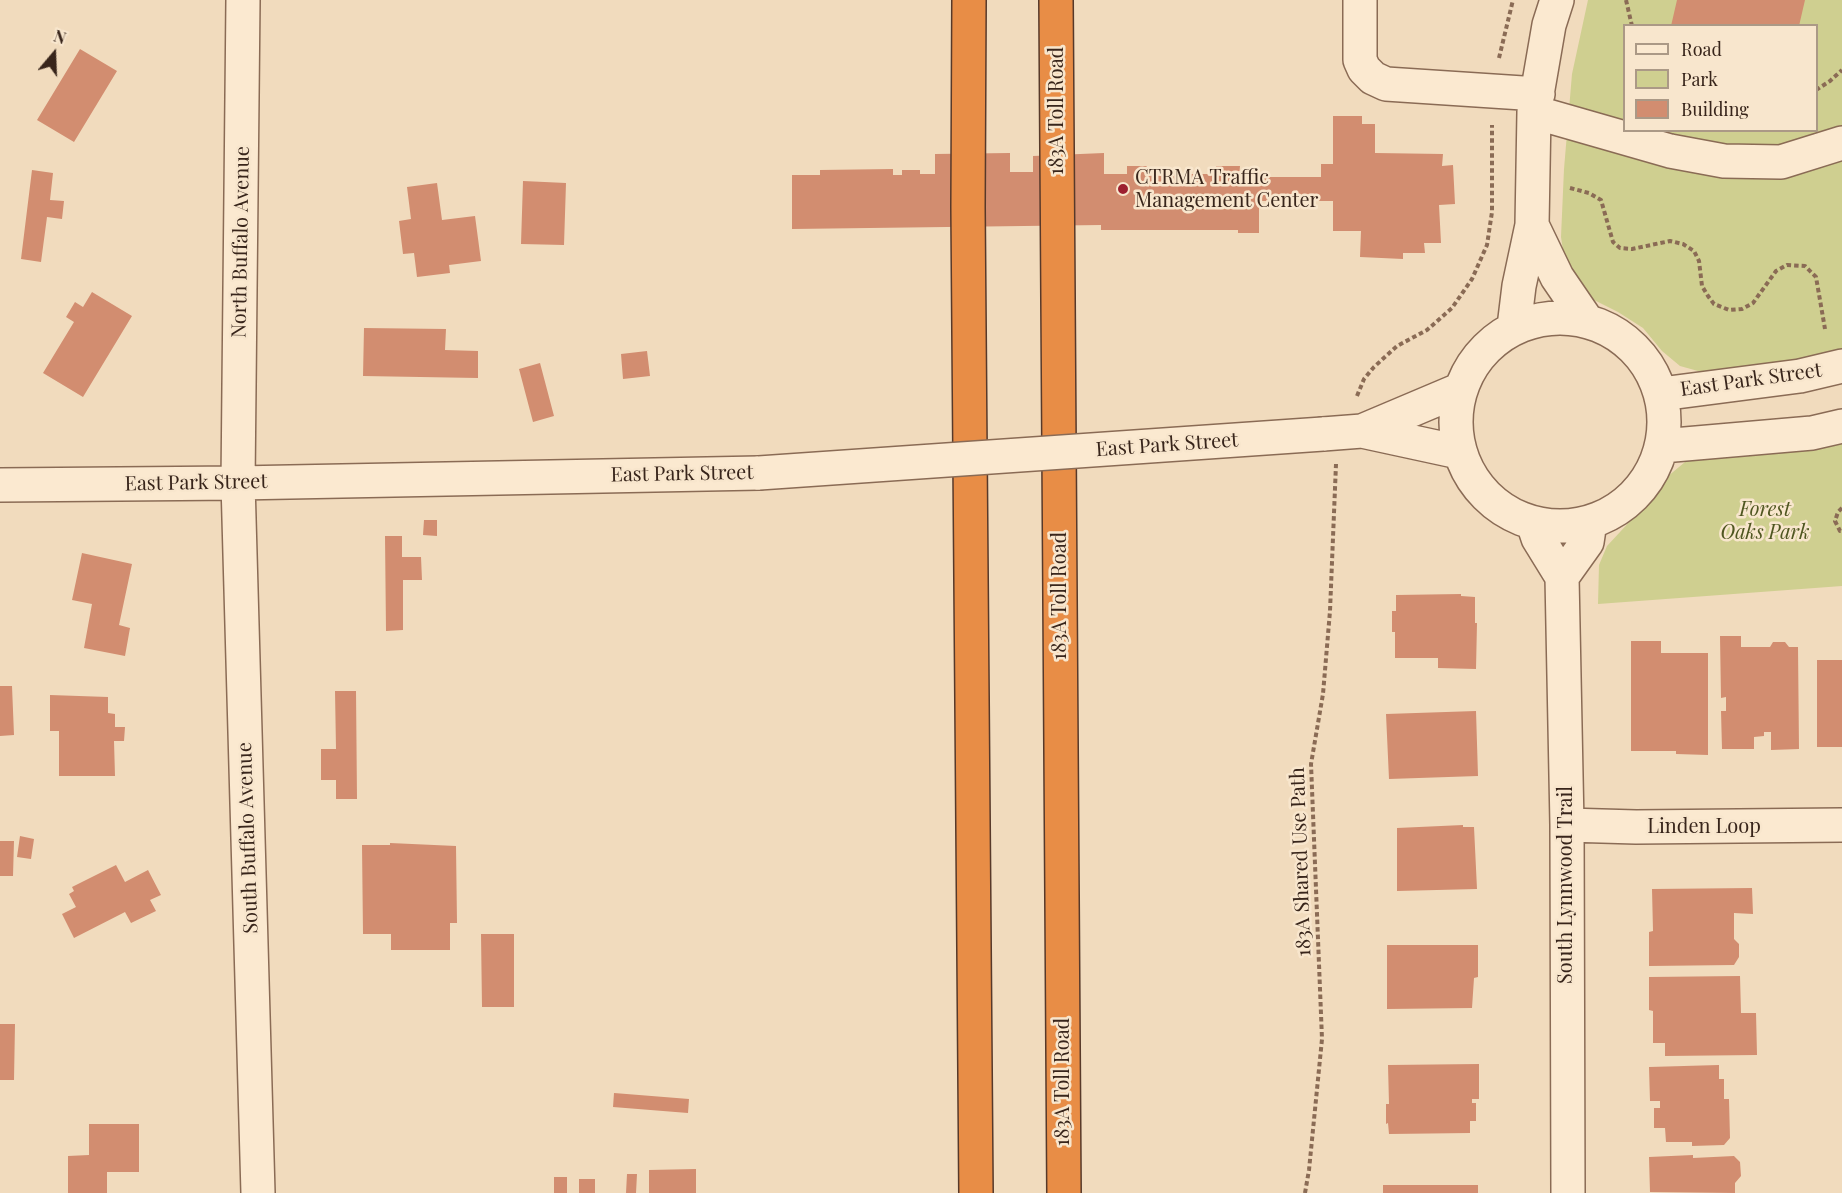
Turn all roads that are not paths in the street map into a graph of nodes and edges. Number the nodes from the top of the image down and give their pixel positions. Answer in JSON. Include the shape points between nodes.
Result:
{"nodes":[{"id":1,"x":243,"y":0,"type":"edge"},
{"id":2,"x":969,"y":0,"type":"edge"},
{"id":3,"x":1056,"y":0,"type":"edge"},
{"id":4,"x":1360,"y":0,"type":"edge"},
{"id":5,"x":1557,"y":0,"type":"edge"},
{"id":6,"x":1536,"y":103,"type":"junction"},
{"id":7,"x":1842,"y":142,"type":"edge"},
{"id":8,"x":1532,"y":225,"type":"junction"},
{"id":9,"x":1587,"y":321,"type":"junction"},
{"id":10,"x":1514,"y":327,"type":"junction"},
{"id":11,"x":1842,"y":366,"type":"edge"},
{"id":12,"x":1460,"y":390,"type":"junction"},
{"id":13,"x":1660,"y":394,"type":"junction"},
{"id":14,"x":1358,"y":418,"type":"junction"},
{"id":15,"x":1842,"y":426,"type":"edge"},
{"id":16,"x":1662,"y":446,"type":"junction"},
{"id":17,"x":1459,"y":452,"type":"junction"},
{"id":18,"x":238,"y":483,"type":"junction"},
{"id":19,"x":0,"y":485,"type":"edge"},
{"id":20,"x":1590,"y":522,"type":"junction"},
{"id":21,"x":1533,"y":523,"type":"junction"},
{"id":22,"x":1562,"y":577,"type":"junction"},
{"id":23,"x":1567,"y":825,"type":"junction"},
{"id":24,"x":1842,"y":825,"type":"edge"},
{"id":25,"x":258,"y":1193,"type":"edge"},
{"id":26,"x":976,"y":1193,"type":"edge"},
{"id":27,"x":1064,"y":1193,"type":"edge"},
{"id":28,"x":1568,"y":1193,"type":"edge"}],
"edges":[{"from":1,"to":18,"type":"street","name":"North Buffalo Avenue"},
{"from":2,"to":26,"type":"highway"},
{"from":3,"to":27,"type":"highway","name":"183A Toll Road"},
{"from":4,"to":6,"type":"street","via":[[1360,60],[1373,78],[1386,84],[1496,90]]},
{"from":5,"to":6,"type":"street"},
{"from":6,"to":7,"type":"street","via":[[1670,151],[1724,161],[1780,162]]},
{"from":6,"to":8,"type":"street"},
{"from":8,"to":9,"type":"street","via":[[1557,277]]},
{"from":8,"to":10,"type":"street"},
{"from":9,"to":10,"type":"street","via":[[1550,317]]},
{"from":9,"to":13,"type":"street","via":[[1611,331],[1633,347],[1650,369]]},
{"from":10,"to":12,"type":"street","via":[[1491,343],[1472,364]]},
{"from":11,"to":13,"type":"street","name":"East Park Street","via":[[1800,376]]},
{"from":12,"to":14,"type":"street","name":"East Park Street"},
{"from":12,"to":17,"type":"street","via":[[1454,421]]},
{"from":13,"to":16,"type":"street"},
{"from":14,"to":17,"type":"street","name":"East Park Street"},
{"from":14,"to":18,"type":"street","name":"East Park Street","bridge":true,"via":[[1330,446],[759,473]]},
{"from":15,"to":16,"type":"street","via":[[1812,433]]},
{"from":16,"to":20,"type":"street","via":[[1652,472],[1636,494],[1615,511]]},
{"from":17,"to":21,"type":"street","via":[[1470,476],[1487,497],[1509,513]]},
{"from":18,"to":19,"type":"street","name":"East Park Street"},
{"from":18,"to":25,"type":"street","name":"South Buffalo Avenue"},
{"from":20,"to":21,"type":"street","via":[[1562,526]]},
{"from":20,"to":22,"type":"street","via":[[1587,542]]},
{"from":21,"to":22,"type":"street"},
{"from":22,"to":23,"type":"street","name":"South Lynnwood Trail"},
{"from":23,"to":24,"type":"street","name":"Linden Loop"},
{"from":23,"to":28,"type":"street","name":"South Lynnwood Trail"}]}
